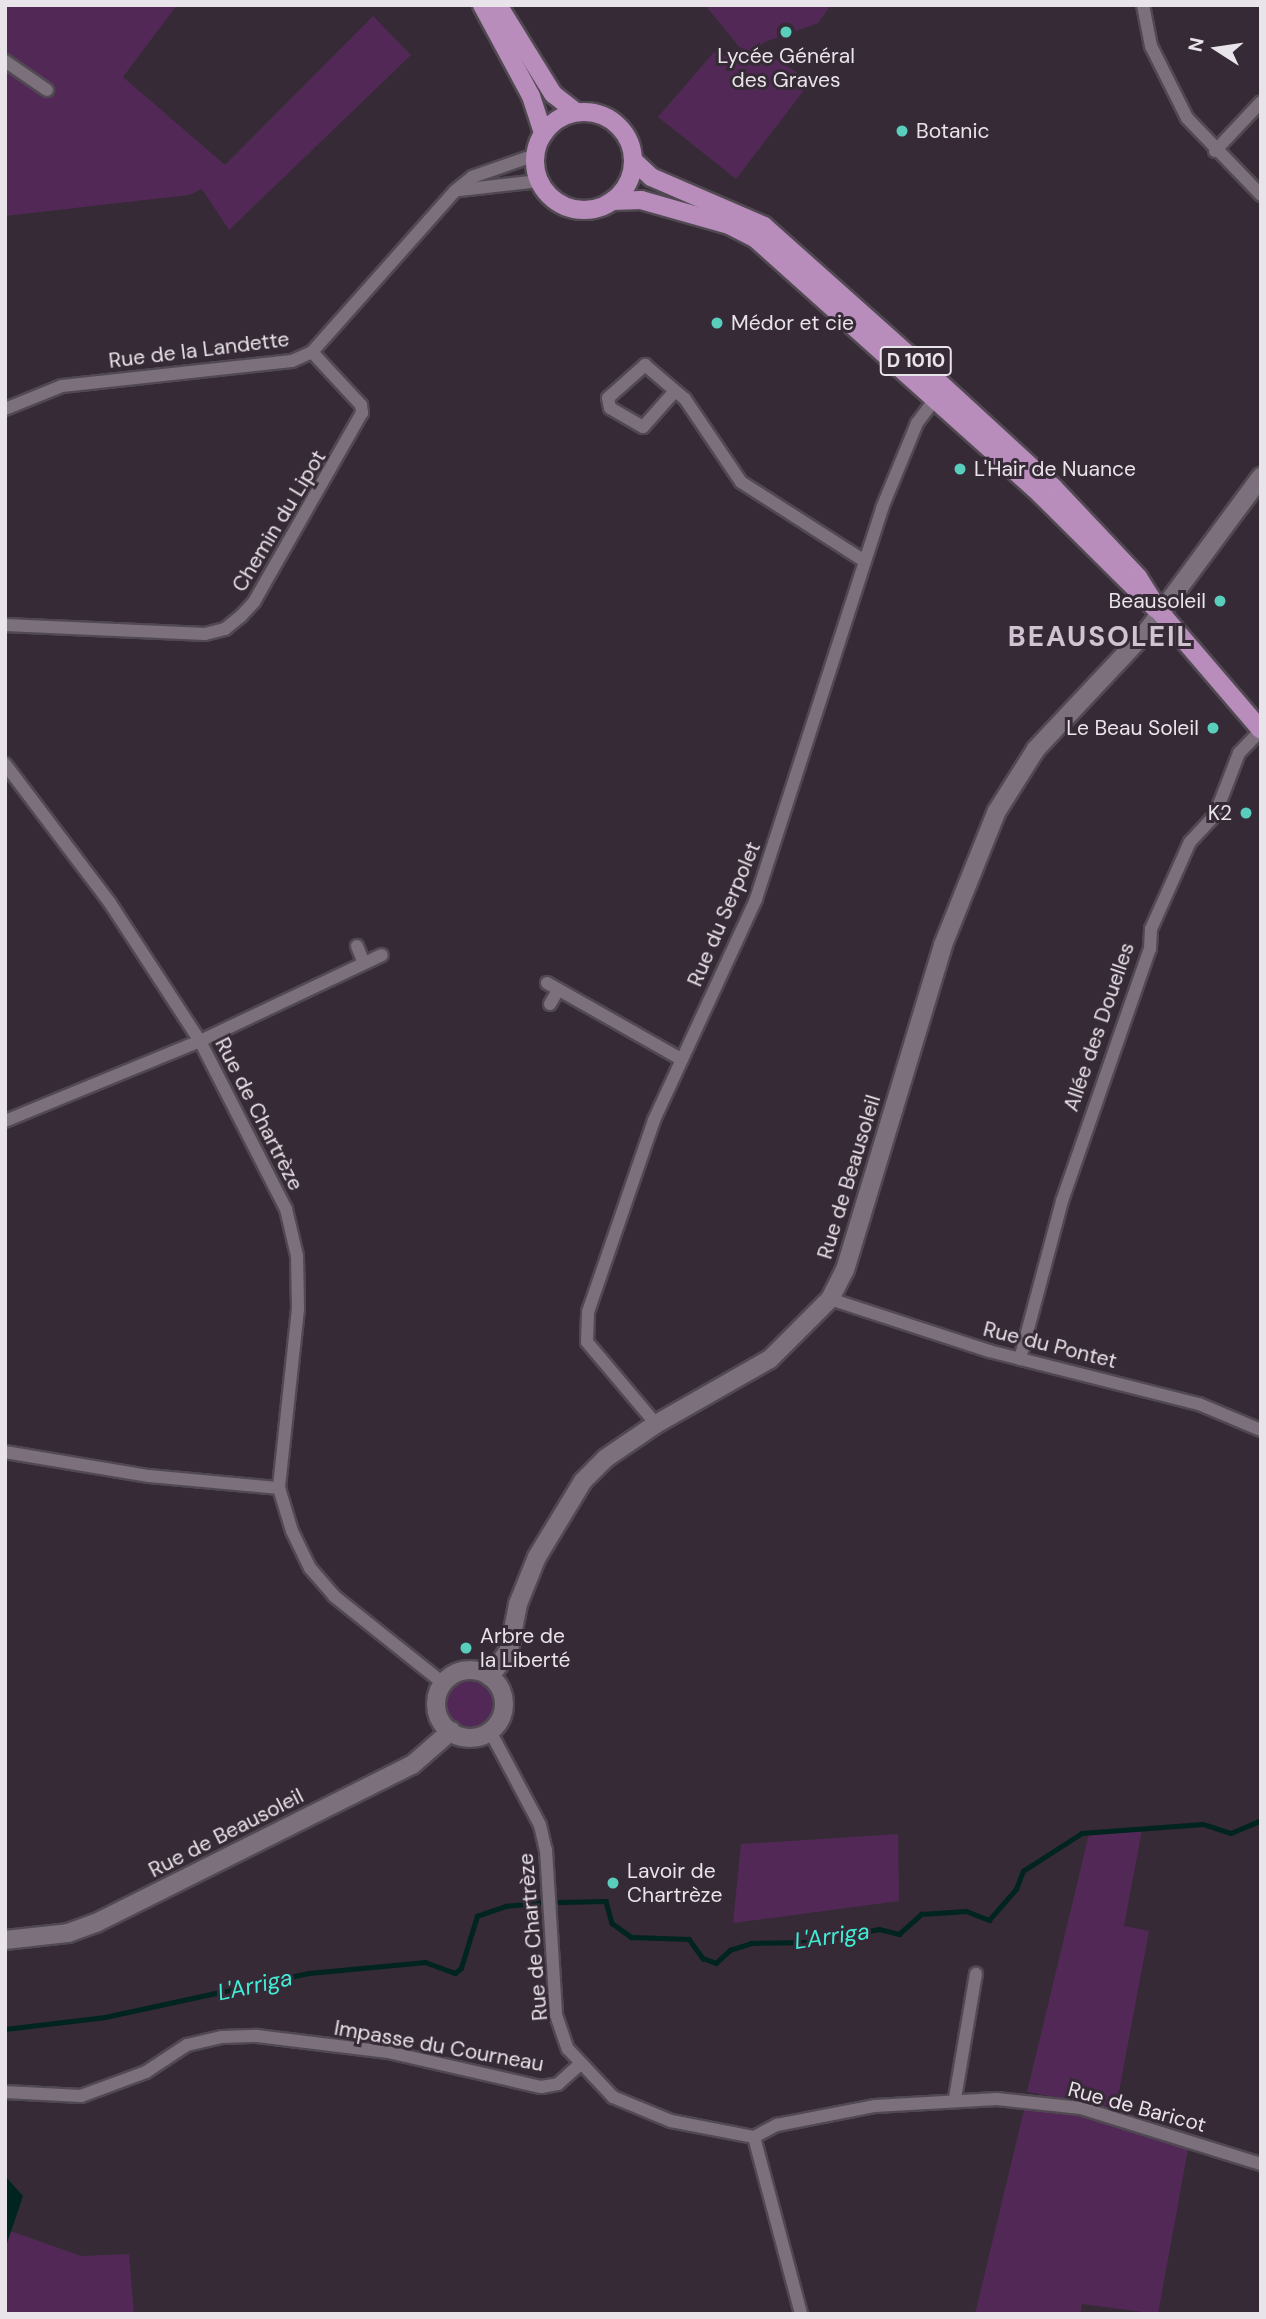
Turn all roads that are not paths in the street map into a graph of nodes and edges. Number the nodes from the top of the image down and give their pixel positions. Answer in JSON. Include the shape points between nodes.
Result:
{"nodes":[{"id":1,"x":482,"y":5,"type":"edge"},
{"id":2,"x":498,"y":5,"type":"edge"},
{"id":3,"x":1143,"y":5,"type":"edge"},
{"id":4,"x":5,"y":61,"type":"edge"},
{"id":5,"x":47,"y":90,"type":"dead end"},
{"id":6,"x":1261,"y":102,"type":"edge"},
{"id":7,"x":576,"y":113,"type":"junction"},
{"id":8,"x":543,"y":134,"type":"junction"},
{"id":9,"x":1215,"y":150,"type":"junction"},
{"id":10,"x":535,"y":155,"type":"junction"},
{"id":11,"x":633,"y":160,"type":"junction"},
{"id":12,"x":539,"y":181,"type":"junction"},
{"id":13,"x":455,"y":191,"type":"junction"},
{"id":14,"x":1261,"y":195,"type":"edge"},
{"id":15,"x":612,"y":201,"type":"junction"},
{"id":16,"x":312,"y":352,"type":"junction"},
{"id":17,"x":923,"y":378,"type":"junction"},
{"id":18,"x":675,"y":391,"type":"junction"},
{"id":19,"x":940,"y":394,"type":"junction"},
{"id":20,"x":5,"y":409,"type":"edge"},
{"id":21,"x":1261,"y":477,"type":"edge"},
{"id":22,"x":863,"y":560,"type":"junction"},
{"id":23,"x":1160,"y":612,"type":"junction"},
{"id":24,"x":5,"y":625,"type":"edge"},
{"id":25,"x":1261,"y":730,"type":"edge"},
{"id":26,"x":5,"y":764,"type":"edge"},
{"id":27,"x":357,"y":946,"type":"dead end"},
{"id":28,"x":382,"y":955,"type":"dead end"},
{"id":29,"x":364,"y":963,"type":"junction"},
{"id":30,"x":550,"y":1004,"type":"dead end"},
{"id":31,"x":200,"y":1041,"type":"junction"},
{"id":32,"x":681,"y":1059,"type":"junction"},
{"id":33,"x":5,"y":1121,"type":"edge"},
{"id":34,"x":830,"y":1299,"type":"junction"},
{"id":35,"x":1020,"y":1359,"type":"junction"},
{"id":36,"x":656,"y":1424,"type":"junction"},
{"id":37,"x":1261,"y":1430,"type":"edge"},
{"id":38,"x":5,"y":1452,"type":"edge"},
{"id":39,"x":279,"y":1488,"type":"junction"},
{"id":40,"x":490,"y":1677,"type":"junction"},
{"id":41,"x":443,"y":1683,"type":"junction"},
{"id":42,"x":451,"y":1731,"type":"junction"},
{"id":43,"x":490,"y":1731,"type":"junction"},
{"id":44,"x":5,"y":1940,"type":"edge"},
{"id":45,"x":976,"y":1973,"type":"dead end"},
{"id":46,"x":579,"y":2065,"type":"junction"},
{"id":47,"x":5,"y":2092,"type":"edge"},
{"id":48,"x":954,"y":2098,"type":"junction"},
{"id":49,"x":754,"y":2137,"type":"junction"},
{"id":50,"x":1261,"y":2164,"type":"edge"},
{"id":51,"x":801,"y":2314,"type":"edge"}],
"edges":[{"from":1,"to":8,"type":"main road","via":[[531,96]]},
{"from":2,"to":7,"type":"main road","via":[[553,94]]},
{"from":3,"to":9,"type":"street","via":[[1163,74],[1186,118]]},
{"from":4,"to":5,"type":"street"},
{"from":6,"to":9,"type":"street"},
{"from":7,"to":8,"type":"main road"},
{"from":7,"to":11,"type":"main road","via":[[599,114],[618,126]]},
{"from":8,"to":10,"type":"main road"},
{"from":9,"to":14,"type":"street"},
{"from":10,"to":12,"type":"main road"},
{"from":10,"to":13,"type":"street","name":"Rue de la Landette","via":[[472,177]]},
{"from":11,"to":15,"type":"main road","via":[[623,190]]},
{"from":11,"to":17,"type":"main road","number":"D 1010","via":[[651,177],[764,226]]},
{"from":12,"to":13,"type":"street"},
{"from":12,"to":15,"type":"main road","via":[[558,202],[571,208],[585,210]]},
{"from":13,"to":16,"type":"street","name":"Rue de la Landette"},
{"from":15,"to":17,"type":"main road","number":"D 1010","via":[[641,200],[729,225],[756,239]]},
{"from":16,"to":20,"type":"street","name":"Rue de la Landette","via":[[292,361],[62,386]]},
{"from":16,"to":24,"type":"street","name":"Chemin du Lipot","via":[[361,405],[362,412],[254,602],[241,616],[225,629],[205,634]]},
{"from":17,"to":19,"type":"main road","number":"D 1010"},
{"from":18,"to":18,"type":"street","via":[[639,364],[608,398],[610,408],[643,427]]},
{"from":18,"to":22,"type":"street","via":[[741,482]]},
{"from":19,"to":22,"type":"street","name":"Rue du Serpolet","via":[[917,423]]},
{"from":19,"to":23,"type":"main road","number":"D 1010","via":[[1140,599]]},
{"from":19,"to":23,"type":"main road","number":"D 1010","via":[[1054,488],[1138,577]]},
{"from":21,"to":23,"type":"street","name":"Rue de Beausoleil"},
{"from":22,"to":32,"type":"street","name":"Rue du Serpolet","via":[[826,693],[756,899]]},
{"from":23,"to":25,"type":"main road","number":"D 1010"},
{"from":23,"to":34,"type":"street","name":"Rue de Beausoleil","via":[[1036,749],[997,811],[943,945],[845,1270]]},
{"from":25,"to":35,"type":"street","name":"Allée des Douelles","via":[[1239,754],[1215,815],[1190,842],[1151,929],[1150,948],[1073,1166]]},
{"from":26,"to":31,"type":"street","name":"Rue de Chartrèze","via":[[110,902]]},
{"from":27,"to":29,"type":"street"},
{"from":28,"to":29,"type":"street"},
{"from":29,"to":31,"type":"street"},
{"from":30,"to":32,"type":"street","via":[[553,986]]},
{"from":31,"to":33,"type":"street"},
{"from":31,"to":39,"type":"street","name":"Rue de Chartrèze","via":[[286,1209],[297,1256],[298,1309]]},
{"from":32,"to":36,"type":"street","name":"Rue du Serpolet","via":[[654,1120],[585,1328],[594,1353]]},
{"from":34,"to":35,"type":"street","name":"Rue du Pontet"},
{"from":34,"to":36,"type":"street","name":"Rue de Beausoleil","via":[[769,1359]]},
{"from":35,"to":37,"type":"street","name":"Rue du Pontet","via":[[1199,1404]]},
{"from":36,"to":40,"type":"street","name":"Rue de Beausoleil","via":[[598,1464],[565,1506],[518,1604],[509,1650]]},
{"from":38,"to":39,"type":"street","via":[[149,1476]]},
{"from":39,"to":41,"type":"street","name":"Rue de Chartrèze","via":[[310,1568],[369,1627]]},
{"from":40,"to":41,"type":"street","via":[[470,1670]]},
{"from":40,"to":43,"type":"street","via":[[503,1706]]},
{"from":41,"to":42,"type":"street","via":[[436,1711]]},
{"from":42,"to":43,"type":"street","via":[[472,1737]]},
{"from":42,"to":44,"type":"street","name":"Rue de Beausoleil","via":[[412,1765],[96,1923],[68,1933]]},
{"from":43,"to":46,"type":"street","name":"Rue de Chartrèze","via":[[540,1825],[551,1895],[556,2015]]},
{"from":45,"to":48,"type":"street"},
{"from":46,"to":47,"type":"street","name":"Impasse du Courneau","via":[[558,2084],[541,2087],[388,2052],[257,2036],[222,2037],[187,2045],[146,2072],[81,2096]]},
{"from":46,"to":49,"type":"street","name":"Rue de Chartrèze","via":[[613,2097],[643,2111]]},
{"from":48,"to":49,"type":"street","name":"Rue de Baricot","via":[[799,2120]]},
{"from":48,"to":50,"type":"street","name":"Rue de Baricot","via":[[1081,2108]]},
{"from":49,"to":51,"type":"street"}]}
